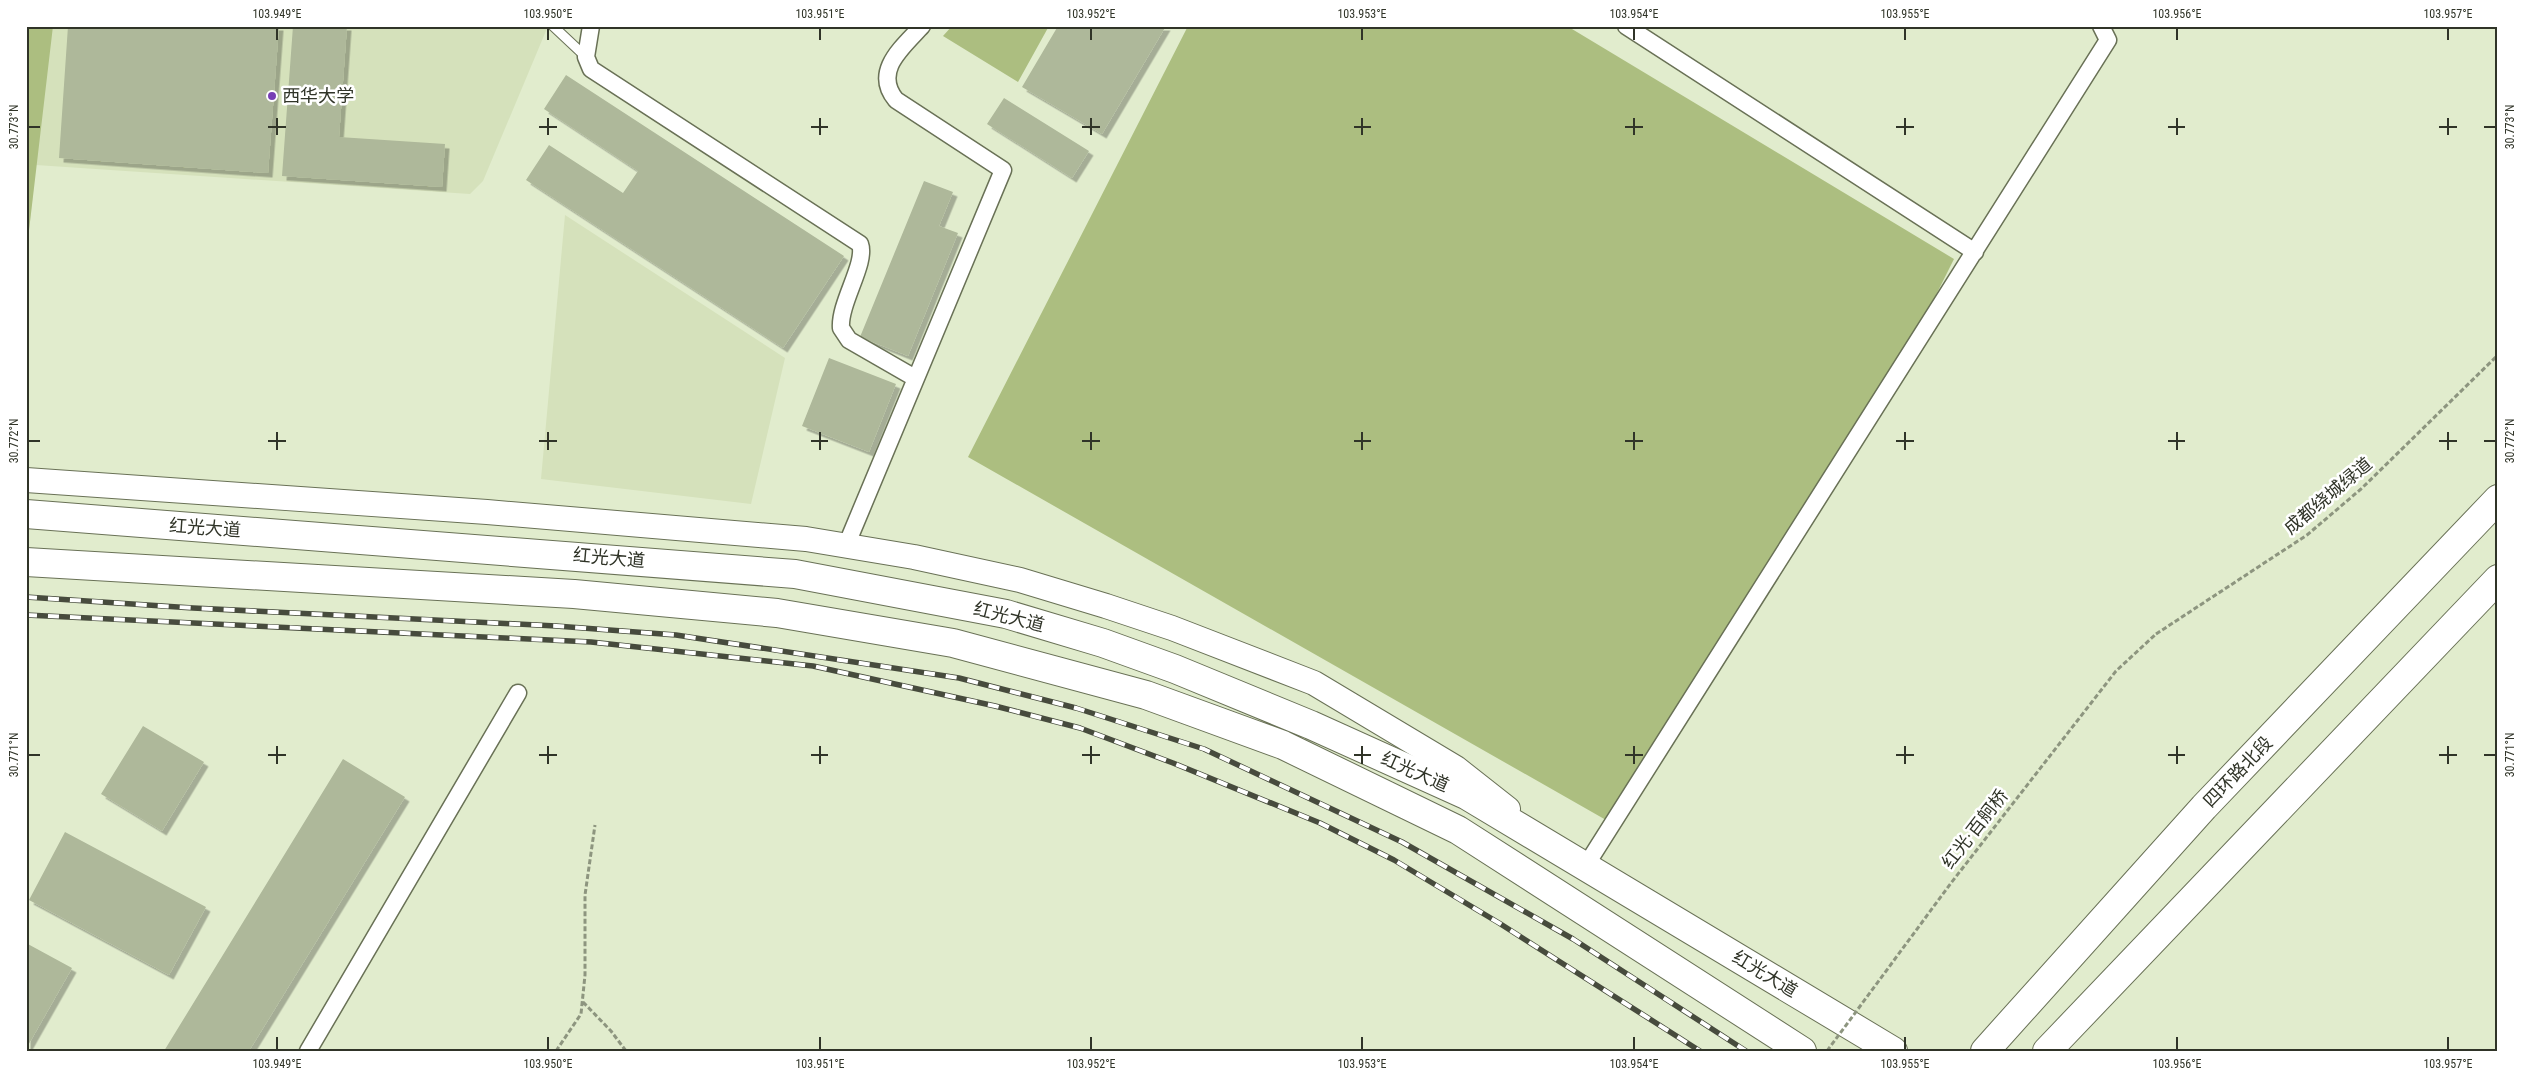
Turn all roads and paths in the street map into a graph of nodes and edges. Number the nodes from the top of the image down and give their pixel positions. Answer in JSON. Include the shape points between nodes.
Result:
{"nodes":[{"id":1,"x":553,"y":26,"type":"edge"},
{"id":2,"x":591,"y":26,"type":"edge"},
{"id":3,"x":922,"y":26,"type":"edge"},
{"id":4,"x":1626,"y":26,"type":"edge"},
{"id":5,"x":2102,"y":26,"type":"edge"},
{"id":6,"x":586,"y":57,"type":"junction"},
{"id":7,"x":1975,"y":252,"type":"junction"},
{"id":8,"x":2498,"y":355,"type":"edge"},
{"id":9,"x":915,"y":378,"type":"junction"},
{"id":10,"x":26,"y":480,"type":"edge"},
{"id":11,"x":2498,"y":499,"type":"edge"},
{"id":12,"x":26,"y":514,"type":"edge"},
{"id":13,"x":846,"y":546,"type":"junction"},
{"id":14,"x":26,"y":562,"type":"edge"},
{"id":15,"x":2498,"y":580,"type":"edge"},
{"id":16,"x":2156,"y":634,"type":"joint"},
{"id":17,"x":518,"y":693,"type":"dead end"},
{"id":18,"x":595,"y":825,"type":"dead end"},
{"id":19,"x":1576,"y":861,"type":"junction"},
{"id":20,"x":582,"y":1002,"type":"junction"},
{"id":21,"x":2050,"y":1047,"type":"edge"},
{"id":22,"x":308,"y":1051,"type":"edge"},
{"id":23,"x":556,"y":1051,"type":"edge"},
{"id":24,"x":626,"y":1051,"type":"edge"},
{"id":25,"x":1802,"y":1051,"type":"edge"},
{"id":26,"x":1827,"y":1051,"type":"edge"},
{"id":27,"x":1894,"y":1051,"type":"edge"},
{"id":28,"x":1985,"y":1051,"type":"edge"}],
"edges":[{"from":1,"to":6,"type":"lane"},
{"from":2,"to":6,"type":"street"},
{"from":3,"to":9,"type":"street","via":[[891,60],[887,72],[890,91],[896,100],[1003,170]]},
{"from":4,"to":7,"type":"street"},
{"from":5,"to":7,"type":"street","via":[[2108,40]]},
{"from":6,"to":9,"type":"street","via":[[591,69],[858,241],[862,255],[842,312],[841,328],[850,340]]},
{"from":7,"to":19,"type":"street"},
{"from":8,"to":16,"type":"path","name":"成都绕城绿道","via":[[2361,489],[2308,535]]},
{"from":9,"to":13,"type":"street"},
{"from":10,"to":13,"type":"main road","via":[[496,513],[806,539]]},
{"from":11,"to":28,"type":"highway","name":"四环路北段","via":[[2204,807]]},
{"from":12,"to":19,"type":"highway","name":"红光大道","via":[[796,574],[1006,614],[1175,669],[1311,725],[1466,795]]},
{"from":13,"to":19,"type":"main road","via":[[1020,580],[1172,628],[1314,684],[1456,768]]},
{"from":14,"to":25,"type":"highway","name":"红光大道","via":[[574,594],[777,613],[953,643],[1146,695],[1283,745],[1458,830]]},
{"from":15,"to":21,"type":"highway"},
{"from":16,"to":26,"type":"path","name":"红光·百舸桥","bridge":true,"via":[[2116,671],[1951,883]]},
{"from":17,"to":22,"type":"street"},
{"from":18,"to":20,"type":"path","via":[[585,895]]},
{"from":19,"to":27,"type":"highway","name":"红光大道"},
{"from":20,"to":23,"type":"path","via":[[580,1014]]},
{"from":20,"to":24,"type":"path","via":[[612,1031]]}]}
